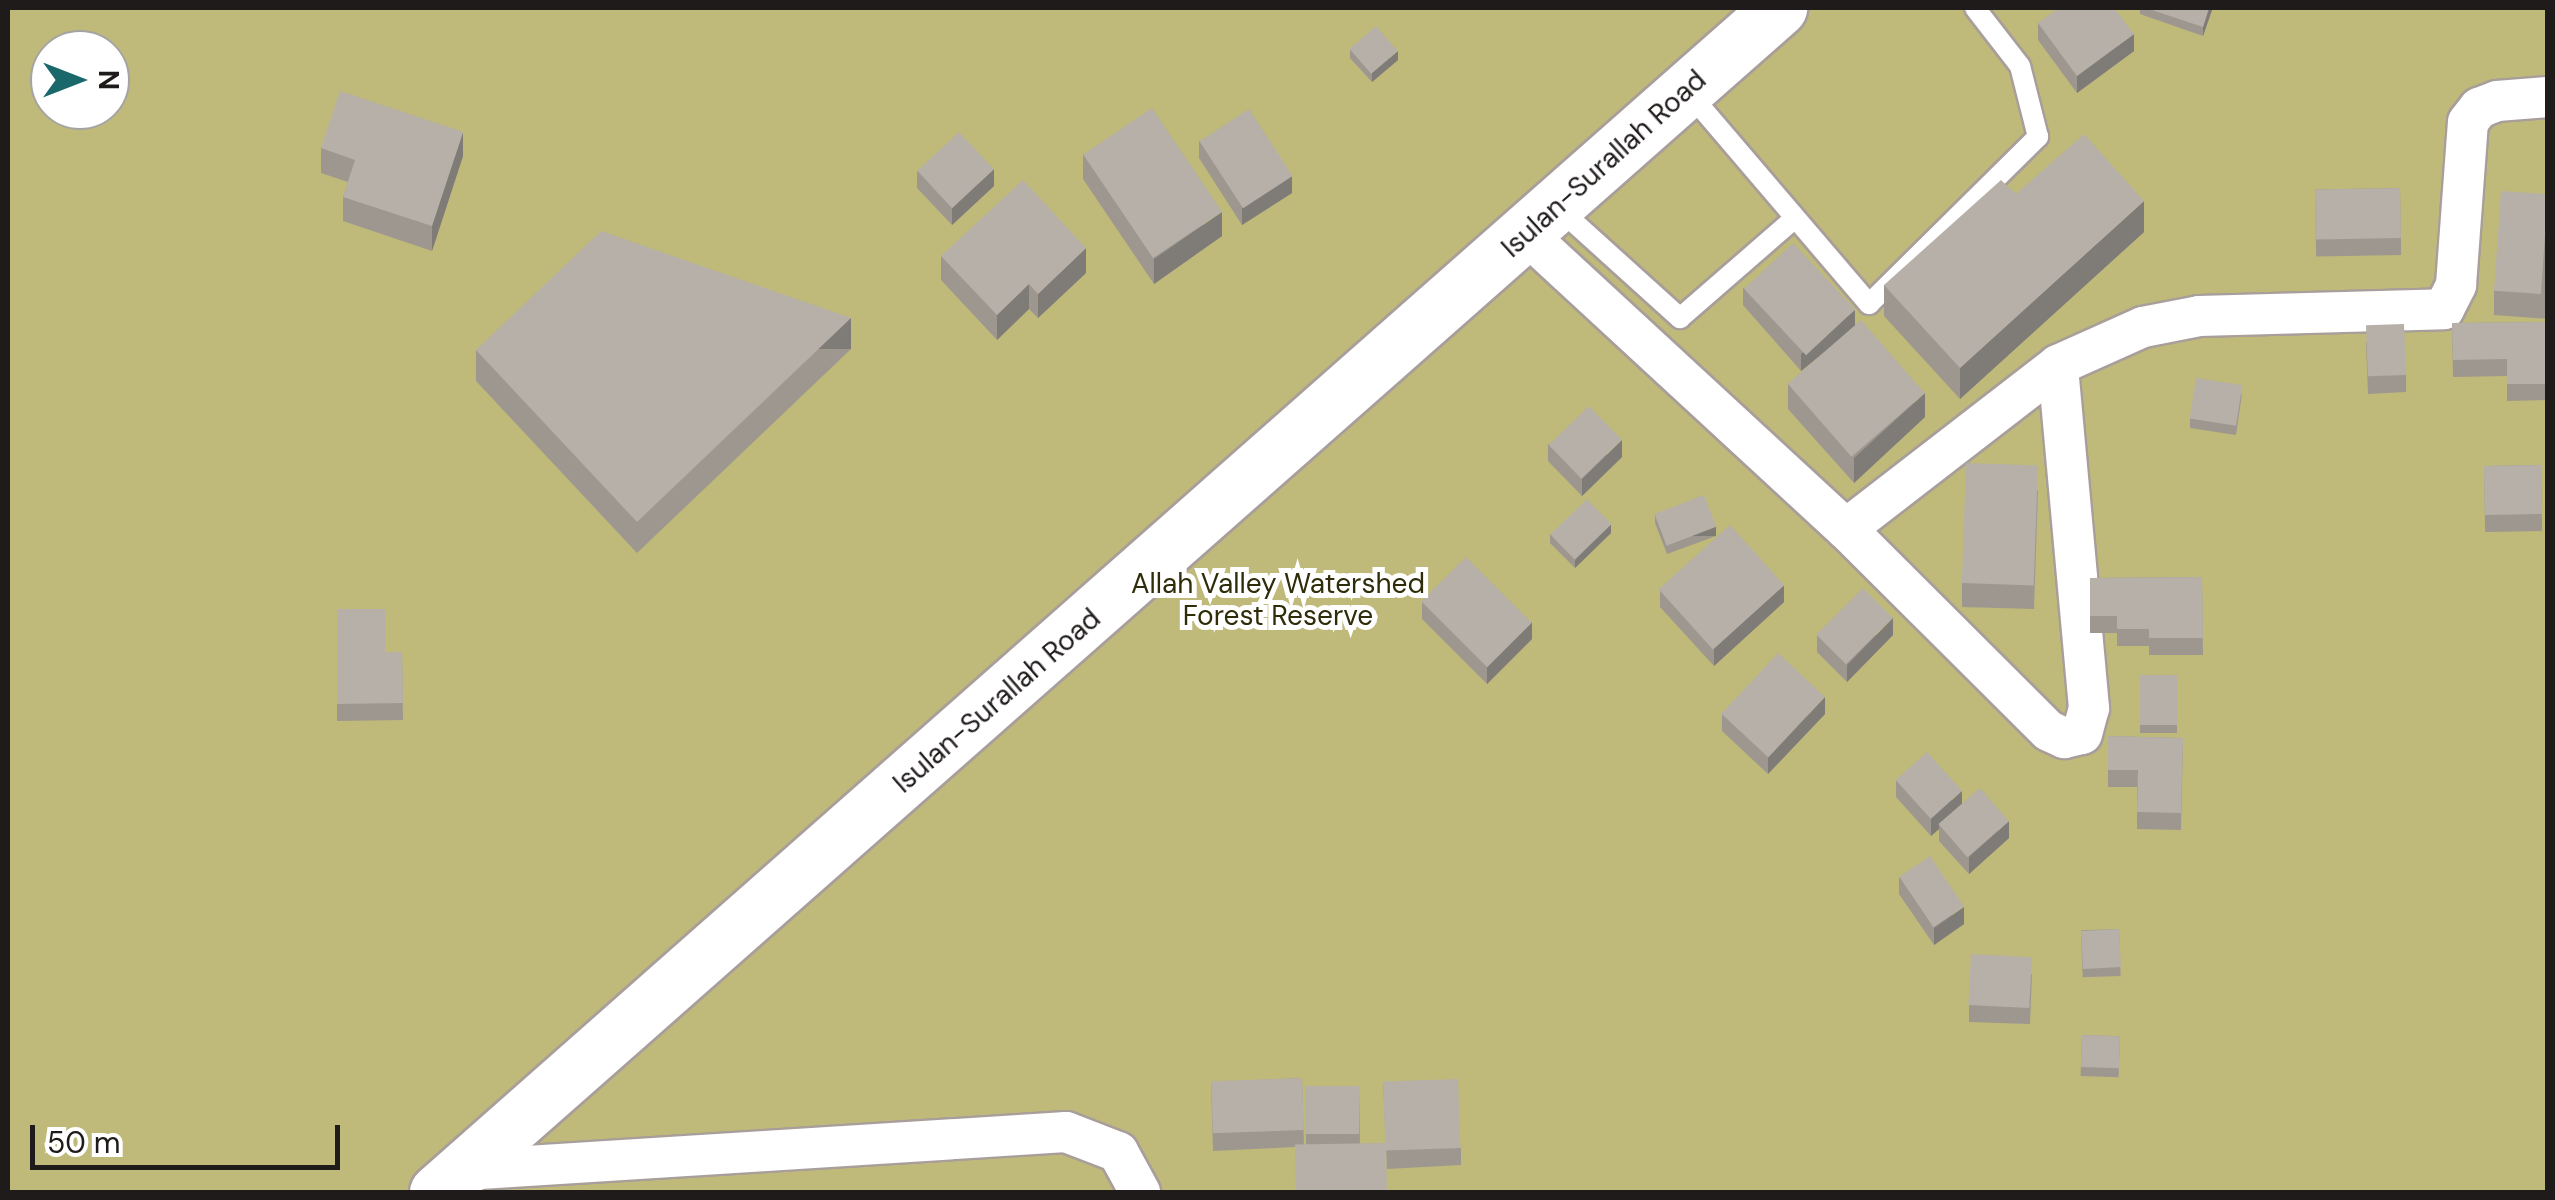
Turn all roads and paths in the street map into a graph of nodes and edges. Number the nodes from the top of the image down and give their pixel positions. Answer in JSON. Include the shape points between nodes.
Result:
{"nodes":[{"id":1,"x":1779,"y":8,"type":"edge"},
{"id":2,"x":1975,"y":8,"type":"edge"},
{"id":3,"x":1686,"y":90,"type":"junction"},
{"id":4,"x":2548,"y":97,"type":"edge"},
{"id":5,"x":1795,"y":218,"type":"junction"},
{"id":6,"x":1542,"y":220,"type":"junction"},
{"id":7,"x":2058,"y":365,"type":"junction"},
{"id":8,"x":1846,"y":529,"type":"junction"},
{"id":9,"x":451,"y":1181,"type":"edge"},
{"id":10,"x":1140,"y":1192,"type":"edge"}],
"edges":[{"from":1,"to":3,"type":"highway","name":"Isulan-Surallah Road"},
{"from":2,"to":5,"type":"lane","via":[[2020,66],[2038,137],[1868,304]]},
{"from":3,"to":5,"type":"lane"},
{"from":3,"to":6,"type":"highway","name":"Isulan-Surallah Road"},
{"from":4,"to":7,"type":"street","via":[[2497,101],[2478,108],[2468,122],[2456,285],[2444,309],[2198,316],[2143,327]]},
{"from":5,"to":6,"type":"lane","via":[[1680,318]]},
{"from":6,"to":8,"type":"street"},
{"from":6,"to":9,"type":"highway","name":"Isulan-Surallah Road"},
{"from":7,"to":8,"type":"street"},
{"from":7,"to":8,"type":"street","via":[[2089,708],[2082,734],[2064,738],[2049,731]]},
{"from":9,"to":10,"type":"street","via":[[1066,1132],[1101,1140],[1118,1152]]}]}
